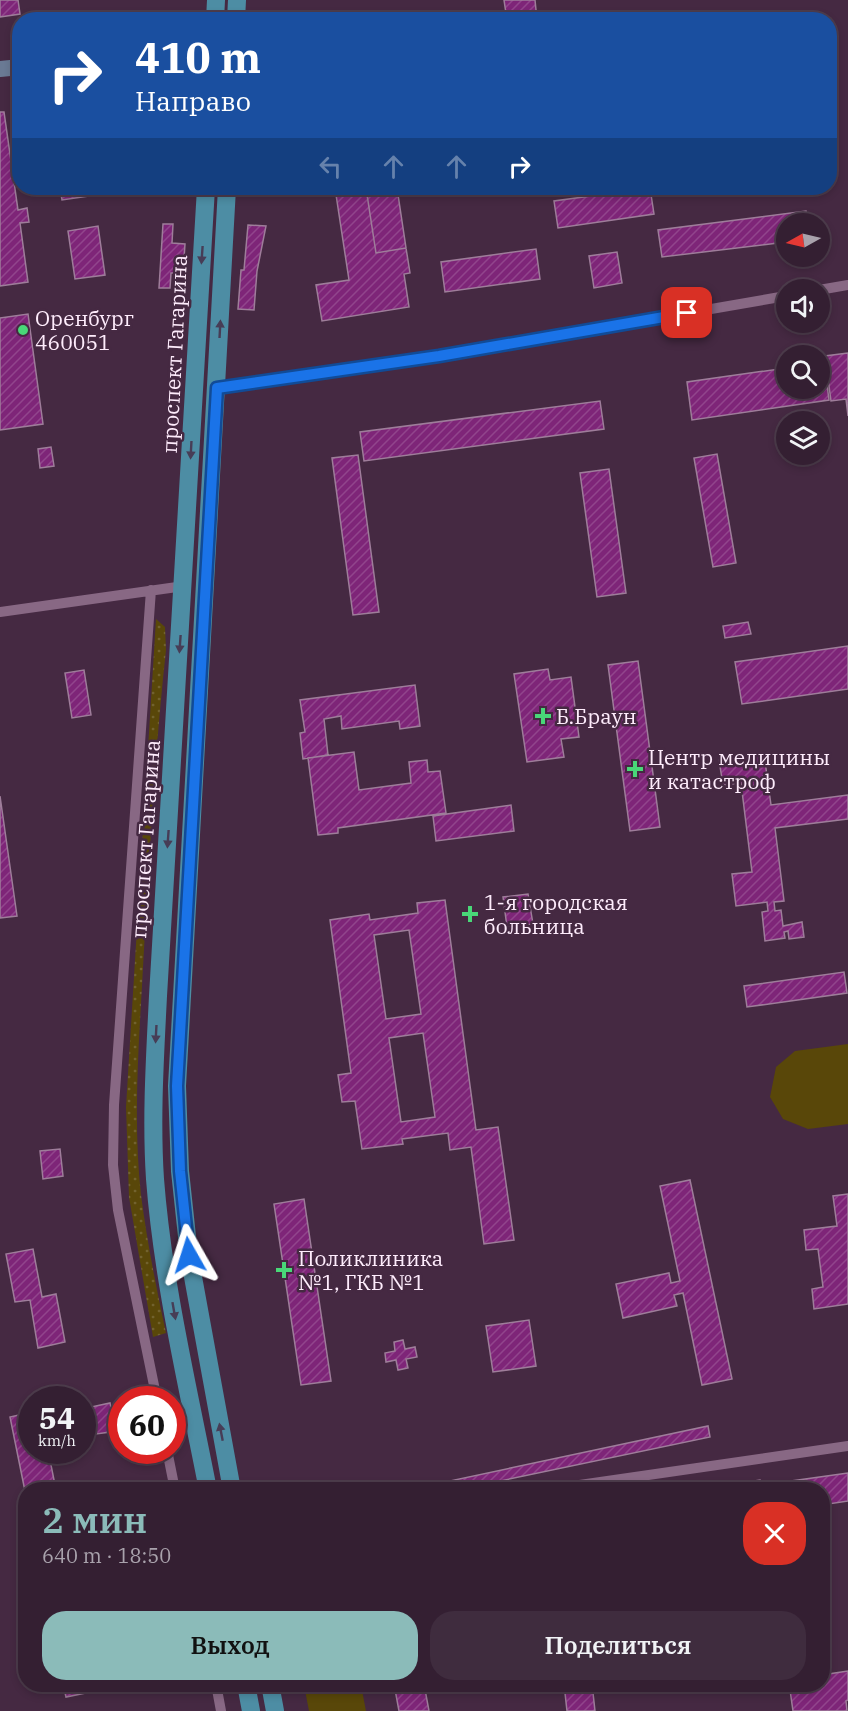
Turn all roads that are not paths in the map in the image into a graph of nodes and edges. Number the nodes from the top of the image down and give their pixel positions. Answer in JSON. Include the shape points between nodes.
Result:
{"nodes":[{"id":1,"x":206,"y":195,"type":"edge"},
{"id":2,"x":228,"y":195,"type":"edge"},
{"id":3,"x":848,"y":285,"type":"edge"},
{"id":4,"x":830,"y":288,"type":"edge"},
{"id":5,"x":776,"y":298,"type":"edge"},
{"id":6,"x":194,"y":387,"type":"junction"},
{"id":7,"x":217,"y":388,"type":"junction"},
{"id":8,"x":184,"y":586,"type":"junction"},
{"id":9,"x":151,"y":590,"type":"junction"},
{"id":10,"x":0,"y":612,"type":"edge"},
{"id":11,"x":154,"y":1386,"type":"edge"},
{"id":12,"x":848,"y":1446,"type":"edge"},
{"id":13,"x":170,"y":1464,"type":"edge"},
{"id":14,"x":173,"y":1482,"type":"edge"},
{"id":15,"x":207,"y":1482,"type":"edge"},
{"id":16,"x":231,"y":1482,"type":"edge"},
{"id":17,"x":600,"y":1482,"type":"edge"},
{"id":18,"x":217,"y":1692,"type":"edge"},
{"id":19,"x":247,"y":1692,"type":"edge"},
{"id":20,"x":271,"y":1692,"type":"edge"},
{"id":21,"x":221,"y":1711,"type":"edge"},
{"id":22,"x":251,"y":1711,"type":"edge"},
{"id":23,"x":275,"y":1711,"type":"edge"}],
"edges":[{"from":1,"to":6,"type":"main road","name":"проспект Гагарина","one_way":true},
{"from":7,"to":2,"type":"main road","one_way":true},
{"from":3,"to":4,"type":"street"},
{"from":5,"to":7,"type":"street","via":[[439,356]]},
{"from":6,"to":7,"type":"main road"},
{"from":6,"to":8,"type":"main road","name":"проспект Гагарина","one_way":true},
{"from":16,"to":7,"type":"main road","one_way":true,"via":[[189,1255],[180,1171],[177,1086]]},
{"from":8,"to":9,"type":"street"},
{"from":8,"to":15,"type":"main road","name":"проспект Гагарина","one_way":true,"via":[[158,996],[155,1178],[163,1245]]},
{"from":9,"to":10,"type":"street"},
{"from":9,"to":11,"type":"street","via":[[113,1165],[118,1210]]},
{"from":12,"to":17,"type":"street"},
{"from":13,"to":14,"type":"street"},
{"from":18,"to":21,"type":"street"},
{"from":19,"to":22,"type":"main road"},
{"from":20,"to":23,"type":"main road"}]}
